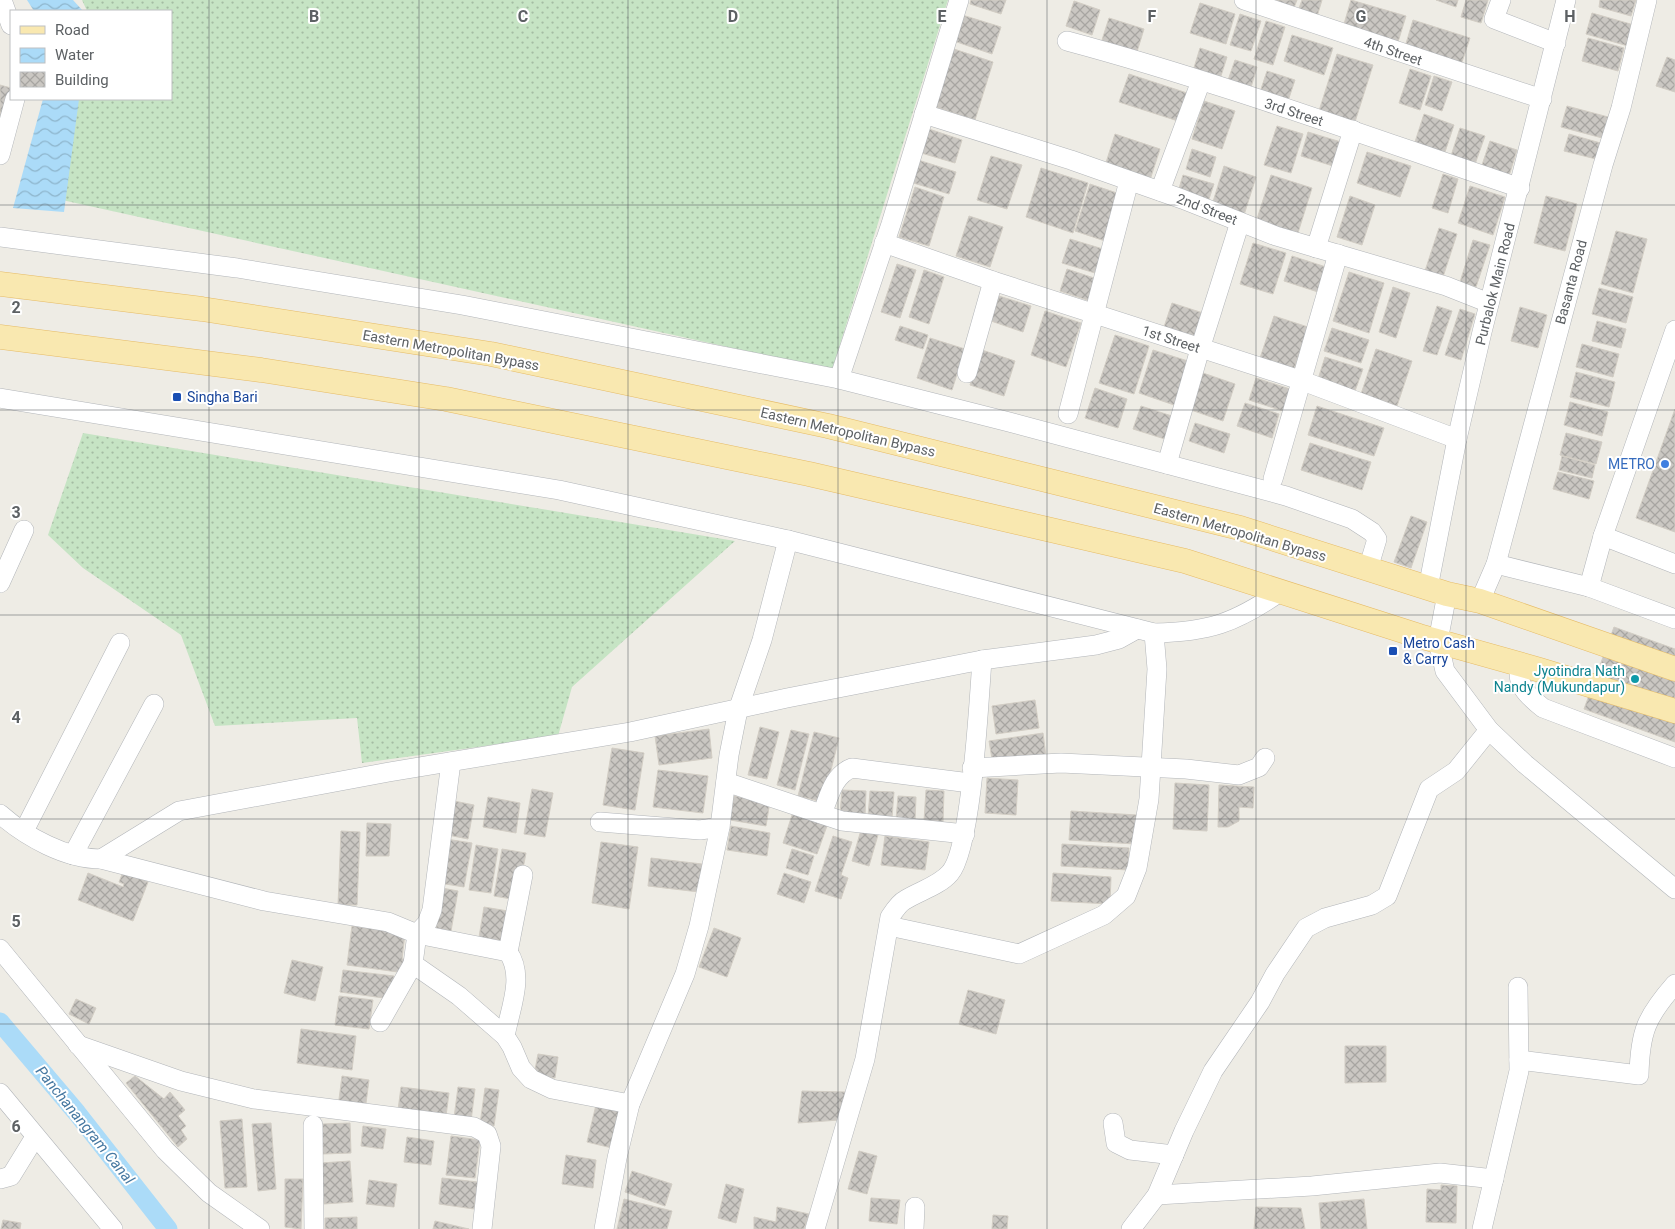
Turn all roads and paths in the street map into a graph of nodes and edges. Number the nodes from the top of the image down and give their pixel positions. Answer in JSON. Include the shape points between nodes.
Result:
{"nodes":[{"id":1,"x":2,"y":0,"type":"edge"},
{"id":2,"x":959,"y":0,"type":"edge"},
{"id":3,"x":1244,"y":0,"type":"edge"},
{"id":4,"x":1501,"y":0,"type":"edge"},
{"id":5,"x":1566,"y":0,"type":"edge"},
{"id":6,"x":1647,"y":0,"type":"edge"},
{"id":7,"x":7,"y":24,"type":"edge"},
{"id":8,"x":1067,"y":41,"type":"dead end"},
{"id":9,"x":1556,"y":44,"type":"junction"},
{"id":10,"x":1201,"y":81,"type":"junction"},
{"id":11,"x":1542,"y":99,"type":"junction"},
{"id":12,"x":15,"y":100,"type":"edge"},
{"id":13,"x":924,"y":114,"type":"junction"},
{"id":14,"x":1353,"y":130,"type":"junction"},
{"id":15,"x":0,"y":155,"type":"edge"},
{"id":16,"x":1129,"y":181,"type":"junction"},
{"id":17,"x":1520,"y":188,"type":"junction"},
{"id":18,"x":1160,"y":191,"type":"junction"},
{"id":19,"x":1240,"y":222,"type":"junction"},
{"id":20,"x":0,"y":237,"type":"edge"},
{"id":21,"x":884,"y":243,"type":"junction"},
{"id":22,"x":1316,"y":248,"type":"junction"},
{"id":23,"x":1338,"y":254,"type":"junction"},
{"id":24,"x":993,"y":281,"type":"junction"},
{"id":25,"x":0,"y":284,"type":"edge"},
{"id":26,"x":1490,"y":303,"type":"junction"},
{"id":27,"x":1093,"y":313,"type":"junction"},
{"id":28,"x":1675,"y":330,"type":"edge"},
{"id":29,"x":0,"y":337,"type":"edge"},
{"id":30,"x":1200,"y":349,"type":"junction"},
{"id":31,"x":966,"y":373,"type":"dead end"},
{"id":32,"x":839,"y":379,"type":"junction"},
{"id":33,"x":1300,"y":380,"type":"junction"},
{"id":34,"x":0,"y":398,"type":"edge"},
{"id":35,"x":1068,"y":414,"type":"dead end"},
{"id":36,"x":1457,"y":439,"type":"junction"},
{"id":37,"x":1167,"y":464,"type":"junction"},
{"id":38,"x":1273,"y":479,"type":"dead end"},
{"id":39,"x":24,"y":530,"type":"dead end"},
{"id":40,"x":1603,"y":536,"type":"junction"},
{"id":41,"x":788,"y":540,"type":"junction"},
{"id":42,"x":1496,"y":564,"type":"junction"},
{"id":43,"x":1675,"y":564,"type":"edge"},
{"id":44,"x":1368,"y":569,"type":"junction"},
{"id":45,"x":0,"y":583,"type":"edge"},
{"id":46,"x":1436,"y":584,"type":"junction"},
{"id":47,"x":1589,"y":587,"type":"junction"},
{"id":48,"x":1280,"y":592,"type":"junction"},
{"id":49,"x":1480,"y":602,"type":"junction"},
{"id":50,"x":1675,"y":619,"type":"edge"},
{"id":51,"x":1146,"y":631,"type":"junction"},
{"id":52,"x":1438,"y":641,"type":"junction"},
{"id":53,"x":120,"y":643,"type":"dead end"},
{"id":54,"x":982,"y":660,"type":"junction"},
{"id":55,"x":1521,"y":664,"type":"junction"},
{"id":56,"x":1675,"y":670,"type":"edge"},
{"id":57,"x":154,"y":704,"type":"dead end"},
{"id":58,"x":738,"y":710,"type":"junction"},
{"id":59,"x":1675,"y":711,"type":"edge"},
{"id":60,"x":1489,"y":730,"type":"junction"},
{"id":61,"x":1265,"y":758,"type":"dead end"},
{"id":62,"x":1675,"y":758,"type":"edge"},
{"id":63,"x":451,"y":762,"type":"junction"},
{"id":64,"x":1152,"y":767,"type":"junction"},
{"id":65,"x":971,"y":775,"type":"junction"},
{"id":66,"x":726,"y":782,"type":"junction"},
{"id":67,"x":822,"y":814,"type":"junction"},
{"id":68,"x":2,"y":821,"type":"edge"},
{"id":69,"x":600,"y":822,"type":"dead end"},
{"id":70,"x":720,"y":827,"type":"junction"},
{"id":71,"x":24,"y":831,"type":"junction"},
{"id":72,"x":965,"y":834,"type":"junction"},
{"id":73,"x":73,"y":855,"type":"junction"},
{"id":74,"x":101,"y":858,"type":"junction"},
{"id":75,"x":523,"y":875,"type":"dead end"},
{"id":76,"x":1675,"y":889,"type":"edge"},
{"id":77,"x":889,"y":926,"type":"junction"},
{"id":78,"x":417,"y":934,"type":"junction"},
{"id":79,"x":0,"y":949,"type":"edge"},
{"id":80,"x":508,"y":952,"type":"junction"},
{"id":81,"x":413,"y":964,"type":"junction"},
{"id":82,"x":1675,"y":984,"type":"edge"},
{"id":83,"x":1518,"y":987,"type":"dead end"},
{"id":84,"x":380,"y":1022,"type":"dead end"},
{"id":85,"x":505,"y":1036,"type":"junction"},
{"id":86,"x":78,"y":1045,"type":"junction"},
{"id":87,"x":1519,"y":1060,"type":"junction"},
{"id":88,"x":0,"y":1093,"type":"edge"},
{"id":89,"x":630,"y":1104,"type":"junction"},
{"id":90,"x":1113,"y":1122,"type":"dead end"},
{"id":91,"x":313,"y":1125,"type":"dead end"},
{"id":92,"x":36,"y":1137,"type":"junction"},
{"id":93,"x":1174,"y":1155,"type":"junction"},
{"id":94,"x":0,"y":1179,"type":"edge"},
{"id":95,"x":1494,"y":1179,"type":"junction"},
{"id":96,"x":1157,"y":1196,"type":"junction"},
{"id":97,"x":915,"y":1207,"type":"dead end"},
{"id":98,"x":113,"y":1229,"type":"edge"},
{"id":99,"x":260,"y":1229,"type":"edge"},
{"id":100,"x":314,"y":1229,"type":"edge"},
{"id":101,"x":482,"y":1229,"type":"edge"},
{"id":102,"x":604,"y":1229,"type":"edge"},
{"id":103,"x":815,"y":1229,"type":"edge"},
{"id":104,"x":914,"y":1229,"type":"edge"},
{"id":105,"x":1131,"y":1229,"type":"edge"},
{"id":106,"x":1482,"y":1229,"type":"edge"}],
"edges":[{"from":1,"to":7,"type":"street"},
{"from":2,"to":13,"type":"street"},
{"from":3,"to":11,"type":"street","name":"4th Street"},
{"from":4,"to":9,"type":"street","via":[[1494,19]]},
{"from":5,"to":9,"type":"street","name":"Purbalok Main Road"},
{"from":6,"to":42,"type":"street","name":"Basanta Road","via":[[1621,108]]},
{"from":8,"to":10,"type":"street","name":"3rd Street"},
{"from":9,"to":11,"type":"street","name":"Purbalok Main Road"},
{"from":10,"to":14,"type":"street","name":"3rd Street"},
{"from":10,"to":18,"type":"street"},
{"from":11,"to":17,"type":"street","name":"Purbalok Main Road"},
{"from":12,"to":15,"type":"street"},
{"from":13,"to":16,"type":"street","name":"2nd Street"},
{"from":13,"to":21,"type":"street"},
{"from":14,"to":17,"type":"street","name":"3rd Street"},
{"from":14,"to":22,"type":"street"},
{"from":16,"to":18,"type":"street","name":"2nd Street"},
{"from":16,"to":27,"type":"street"},
{"from":17,"to":26,"type":"street","name":"Purbalok Main Road"},
{"from":18,"to":19,"type":"street","name":"2nd Street"},
{"from":19,"to":22,"type":"street","name":"2nd Street"},
{"from":19,"to":30,"type":"street"},
{"from":20,"to":32,"type":"street","via":[[237,268],[462,305]]},
{"from":21,"to":24,"type":"street","name":"1st Street"},
{"from":21,"to":32,"type":"street"},
{"from":22,"to":23,"type":"street","name":"2nd Street"},
{"from":23,"to":26,"type":"street","name":"2nd Street","via":[[1446,286]]},
{"from":23,"to":33,"type":"street"},
{"from":24,"to":27,"type":"street","name":"1st Street"},
{"from":24,"to":31,"type":"street"},
{"from":25,"to":44,"type":"main road","name":"Eastern Metropolitan Bypass","via":[[202,308],[492,354],[828,426],[1240,528]]},
{"from":26,"to":36,"type":"street","name":"Purbalok Main Road"},
{"from":27,"to":30,"type":"street","name":"1st Street"},
{"from":27,"to":35,"type":"street"},
{"from":28,"to":40,"type":"street"},
{"from":29,"to":48,"type":"main road","via":[[261,370],[446,399],[809,474],[1185,561]]},
{"from":30,"to":33,"type":"street","name":"1st Street"},
{"from":30,"to":37,"type":"street"},
{"from":32,"to":37,"type":"street"},
{"from":33,"to":36,"type":"street","name":"1st Street"},
{"from":33,"to":38,"type":"street"},
{"from":34,"to":41,"type":"street","via":[[559,490]]},
{"from":36,"to":46,"type":"street","name":"Purbalok Main Road"},
{"from":37,"to":44,"type":"street","via":[[1286,496],[1352,519],[1377,539]]},
{"from":39,"to":45,"type":"street"},
{"from":40,"to":43,"type":"street"},
{"from":40,"to":47,"type":"street"},
{"from":41,"to":51,"type":"street"},
{"from":41,"to":58,"type":"street","via":[[762,640]]},
{"from":42,"to":47,"type":"street"},
{"from":42,"to":49,"type":"street","name":"Basanta Road"},
{"from":44,"to":46,"type":"main road","name":"Eastern Metropolitan Bypass"},
{"from":46,"to":49,"type":"main road","name":"Eastern Metropolitan Bypass"},
{"from":46,"to":52,"type":"street","name":"Purbalok Main Road"},
{"from":47,"to":50,"type":"street"},
{"from":48,"to":51,"type":"street","via":[[1237,619],[1182,633]]},
{"from":48,"to":52,"type":"main road"},
{"from":49,"to":56,"type":"main road","name":"Eastern Metropolitan Bypass"},
{"from":51,"to":54,"type":"street","via":[[1096,645]]},
{"from":51,"to":64,"type":"street","via":[[1157,669]]},
{"from":52,"to":55,"type":"main road"},
{"from":52,"to":60,"type":"street","via":[[1445,671]]},
{"from":53,"to":71,"type":"street"},
{"from":54,"to":58,"type":"street"},
{"from":54,"to":65,"type":"street"},
{"from":55,"to":59,"type":"main road"},
{"from":55,"to":62,"type":"street","via":[[1518,673],[1525,694],[1543,708]]},
{"from":57,"to":73,"type":"street"},
{"from":58,"to":63,"type":"street"},
{"from":58,"to":66,"type":"street"},
{"from":60,"to":76,"type":"street"},
{"from":60,"to":93,"type":"street","via":[[1456,771],[1428,789],[1387,896],[1372,905],[1325,918],[1306,928],[1213,1071]]},
{"from":61,"to":64,"type":"street","via":[[1259,767],[1239,775]]},
{"from":63,"to":74,"type":"street","via":[[179,811]]},
{"from":63,"to":78,"type":"street","via":[[432,910],[427,923]]},
{"from":64,"to":65,"type":"street","via":[[1062,763]]},
{"from":64,"to":77,"type":"street","via":[[1137,868],[1126,896],[1104,915],[1019,954]]},
{"from":65,"to":67,"type":"street","via":[[852,768],[837,778]]},
{"from":65,"to":72,"type":"street"},
{"from":66,"to":67,"type":"street"},
{"from":66,"to":70,"type":"street"},
{"from":67,"to":72,"type":"street","via":[[864,825]]},
{"from":68,"to":71,"type":"street"},
{"from":69,"to":70,"type":"street","via":[[700,830]]},
{"from":70,"to":89,"type":"street","via":[[699,926],[685,974]]},
{"from":71,"to":73,"type":"street"},
{"from":72,"to":77,"type":"street","via":[[960,855],[950,873],[902,901],[890,917]]},
{"from":73,"to":74,"type":"street"},
{"from":74,"to":78,"type":"street","via":[[264,901],[388,922]]},
{"from":75,"to":80,"type":"street"},
{"from":77,"to":103,"type":"street","via":[[865,1060]]},
{"from":78,"to":80,"type":"street"},
{"from":78,"to":81,"type":"street"},
{"from":79,"to":86,"type":"street"},
{"from":80,"to":85,"type":"street","via":[[514,960],[517,976]]},
{"from":81,"to":84,"type":"street"},
{"from":81,"to":85,"type":"street","via":[[459,996]]},
{"from":82,"to":87,"type":"street","via":[[1657,1005],[1645,1027],[1640,1045],[1639,1075]]},
{"from":83,"to":87,"type":"street"},
{"from":85,"to":89,"type":"street","via":[[521,1068],[531,1079],[552,1089]]},
{"from":86,"to":99,"type":"street","via":[[177,1162],[208,1193]]},
{"from":86,"to":101,"type":"street","via":[[181,1081],[254,1099],[474,1127],[487,1134],[492,1158]]},
{"from":87,"to":95,"type":"street"},
{"from":88,"to":92,"type":"street"},
{"from":89,"to":102,"type":"street"},
{"from":90,"to":93,"type":"street","via":[[1116,1143],[1130,1150]]},
{"from":91,"to":100,"type":"street"},
{"from":92,"to":94,"type":"street","via":[[11,1176]]},
{"from":92,"to":98,"type":"street"},
{"from":93,"to":96,"type":"street"},
{"from":95,"to":96,"type":"street","via":[[1440,1173],[1312,1186]]},
{"from":95,"to":106,"type":"street"},
{"from":96,"to":105,"type":"street"},
{"from":97,"to":104,"type":"street"}]}
